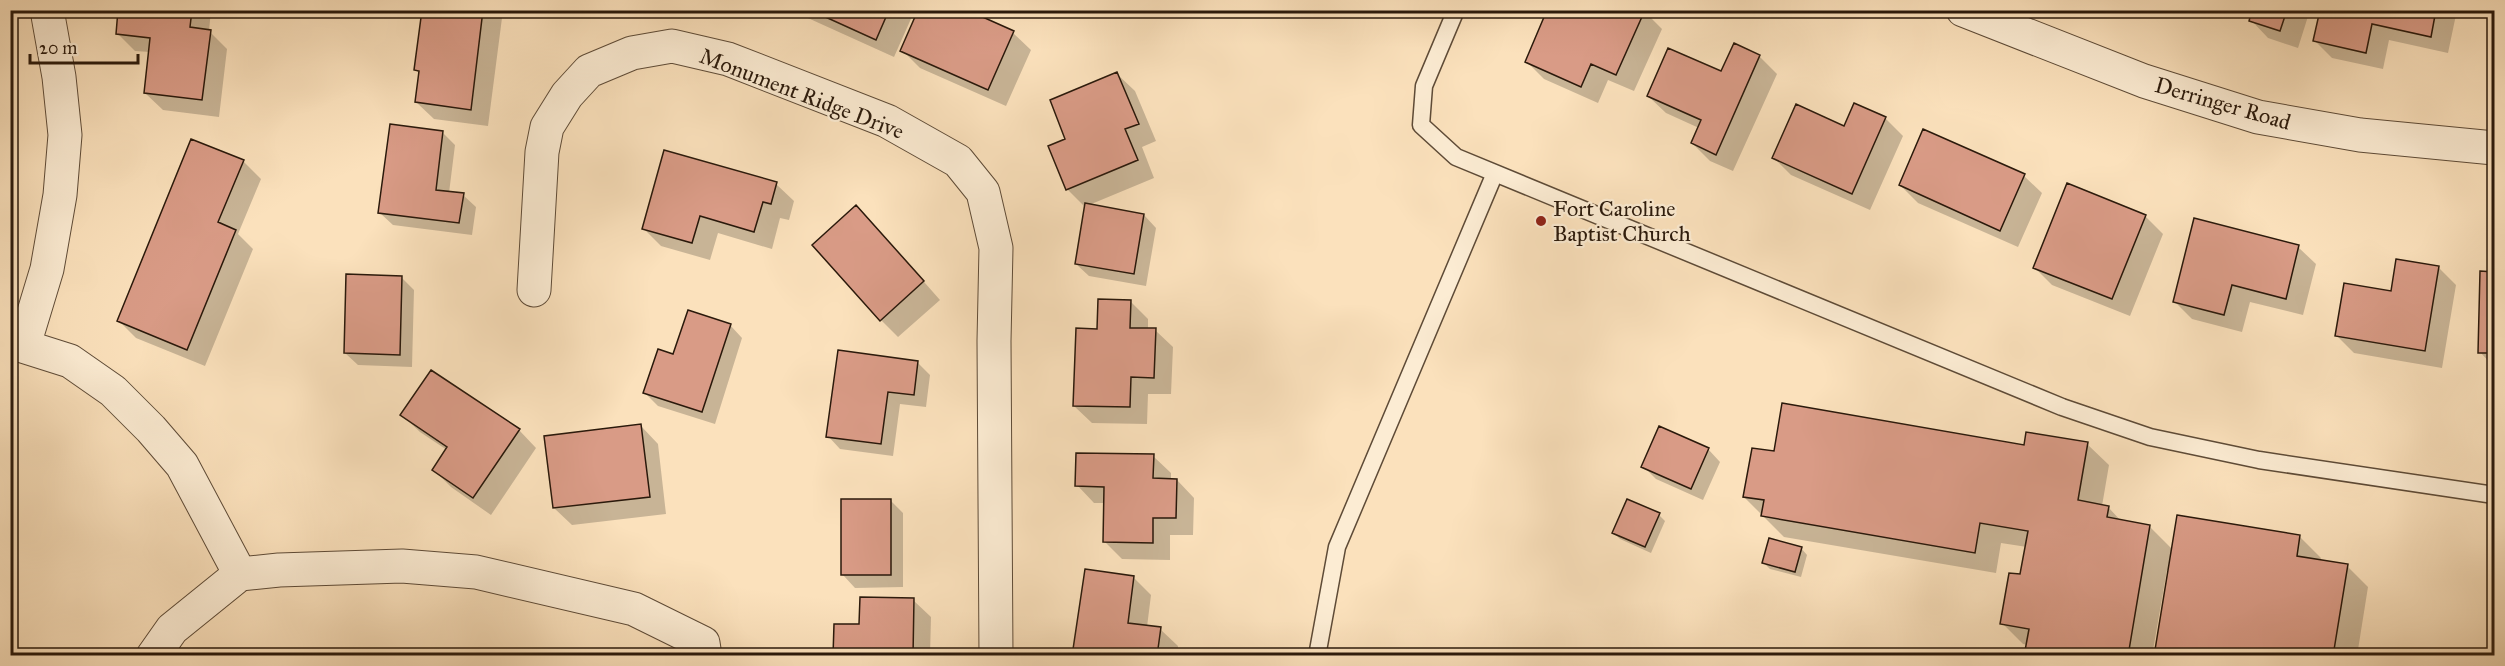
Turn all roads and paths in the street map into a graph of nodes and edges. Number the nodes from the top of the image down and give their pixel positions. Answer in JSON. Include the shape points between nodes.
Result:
{"nodes":[{"id":1,"x":47,"y":10,"type":"edge"},
{"id":2,"x":1456,"y":10,"type":"edge"},
{"id":3,"x":1963,"y":10,"type":"edge"},
{"id":4,"x":2494,"y":148,"type":"edge"},
{"id":5,"x":1495,"y":173,"type":"junction"},
{"id":6,"x":534,"y":290,"type":"dead end"},
{"id":7,"x":17,"y":344,"type":"edge"},
{"id":8,"x":2494,"y":495,"type":"edge"},
{"id":9,"x":240,"y":574,"type":"junction"},
{"id":10,"x":153,"y":655,"type":"edge"},
{"id":11,"x":705,"y":656,"type":"edge"},
{"id":12,"x":996,"y":656,"type":"edge"},
{"id":13,"x":1317,"y":656,"type":"edge"}],
"edges":[{"from":1,"to":7,"type":"street","via":[[65,135],[60,195],[47,269]]},
{"from":2,"to":5,"type":"lane","via":[[1424,86],[1421,125],[1456,157]]},
{"from":3,"to":4,"type":"street","name":"Derringer Road","via":[[2144,81],[2258,117],[2360,135]]},
{"from":5,"to":8,"type":"lane","via":[[2062,407],[2150,437],[2259,460]]},
{"from":5,"to":13,"type":"lane","via":[[1337,547]]},
{"from":6,"to":12,"type":"street","name":"Monument Ridge Drive","via":[[542,152],[548,127],[567,95],[590,71],[632,53],[672,46],[728,59],[887,121],[958,161],[983,192],[996,248]]},
{"from":7,"to":9,"type":"street","via":[[70,362],[113,392],[151,429],[182,465]]},
{"from":9,"to":10,"type":"street","via":[[172,629]]},
{"from":9,"to":11,"type":"street","via":[[402,566],[476,572],[634,609],[703,643]]}]}
